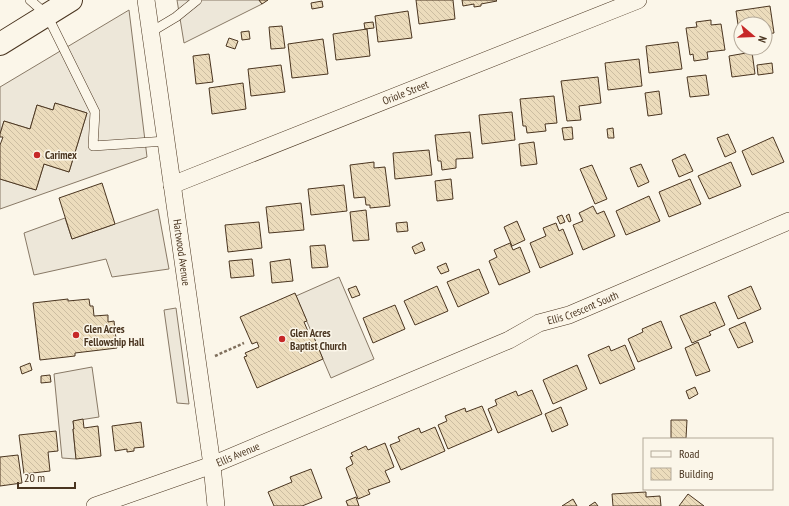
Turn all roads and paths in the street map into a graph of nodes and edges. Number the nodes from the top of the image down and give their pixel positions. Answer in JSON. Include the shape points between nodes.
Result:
{"nodes":[{"id":1,"x":30,"y":0,"type":"edge"},
{"id":2,"x":71,"y":0,"type":"edge"},
{"id":3,"x":146,"y":0,"type":"edge"},
{"id":4,"x":197,"y":0,"type":"edge"},
{"id":5,"x":638,"y":0,"type":"edge"},
{"id":6,"x":47,"y":15,"type":"junction"},
{"id":7,"x":151,"y":32,"type":"junction"},
{"id":8,"x":0,"y":44,"type":"edge"},
{"id":9,"x":166,"y":141,"type":"junction"},
{"id":10,"x":172,"y":185,"type":"junction"},
{"id":11,"x":789,"y":221,"type":"edge"},
{"id":12,"x":244,"y":344,"type":"dead end"},
{"id":13,"x":197,"y":363,"type":"junction"},
{"id":14,"x":378,"y":396,"type":"joint"},
{"id":15,"x":212,"y":465,"type":"junction"},
{"id":16,"x":95,"y":506,"type":"edge"},
{"id":17,"x":216,"y":506,"type":"edge"}],
"edges":[{"from":1,"to":6,"type":"lane"},
{"from":2,"to":6,"type":"main road"},
{"from":3,"to":7,"type":"street","name":"Hartwood Avenue"},
{"from":4,"to":7,"type":"lane"},
{"from":5,"to":10,"type":"street","name":"Oriole Street"},
{"from":6,"to":8,"type":"main road"},
{"from":6,"to":9,"type":"lane","via":[[95,112],[93,146]]},
{"from":7,"to":9,"type":"street","name":"Hartwood Avenue"},
{"from":9,"to":10,"type":"street","name":"Hartwood Avenue"},
{"from":10,"to":13,"type":"street","name":"Hartwood Avenue"},
{"from":11,"to":14,"type":"street","name":"Ellis Crescent South","via":[[569,315],[539,323],[509,340]]},
{"from":12,"to":13,"type":"path"},
{"from":13,"to":15,"type":"street","name":"Hartwood Avenue"},
{"from":14,"to":15,"type":"street","name":"Ellis Avenue"},
{"from":15,"to":16,"type":"street","name":"Ellis Avenue"},
{"from":15,"to":17,"type":"street","name":"Hartwood Avenue"}]}
